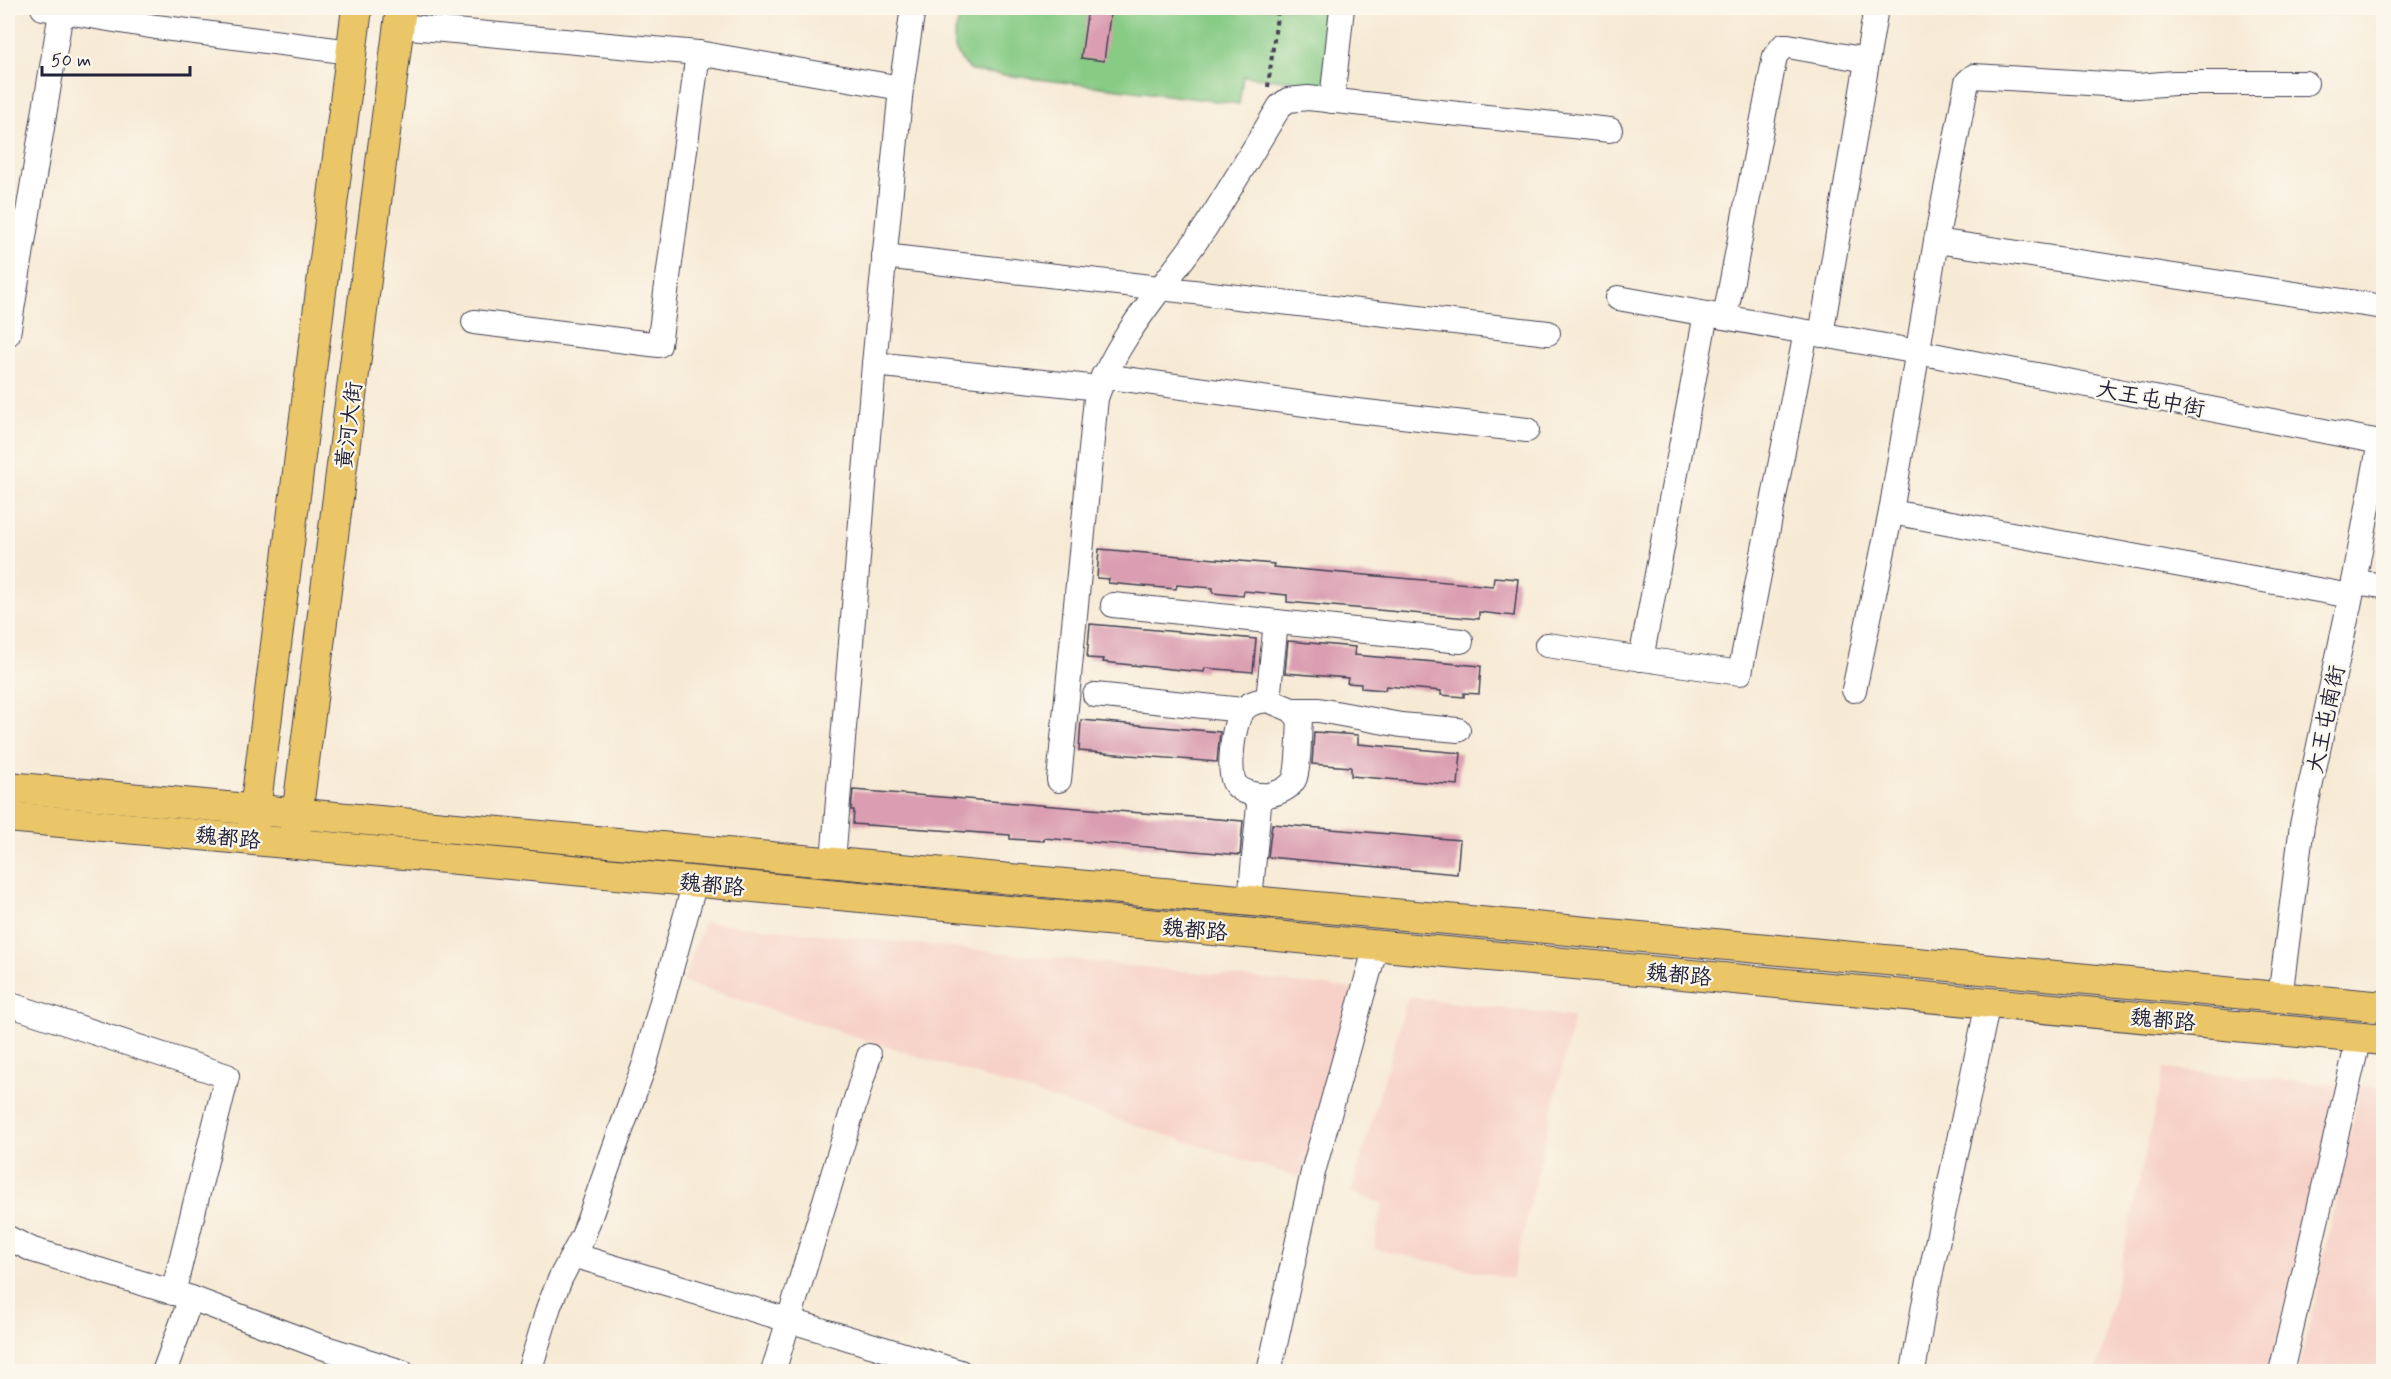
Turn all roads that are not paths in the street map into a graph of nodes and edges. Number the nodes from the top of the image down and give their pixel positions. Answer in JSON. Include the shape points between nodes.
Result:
{"nodes":[{"id":1,"x":357,"y":8,"type":"edge"},
{"id":2,"x":913,"y":8,"type":"edge"},
{"id":3,"x":1342,"y":8,"type":"edge"},
{"id":4,"x":1875,"y":8,"type":"edge"},
{"id":5,"x":52,"y":10,"type":"edge"},
{"id":6,"x":400,"y":17,"type":"edge"},
{"id":7,"x":351,"y":52,"type":"junction"},
{"id":8,"x":698,"y":53,"type":"junction"},
{"id":9,"x":1867,"y":60,"type":"junction"},
{"id":10,"x":2306,"y":82,"type":"dead end"},
{"id":11,"x":901,"y":88,"type":"junction"},
{"id":12,"x":1332,"y":101,"type":"junction"},
{"id":13,"x":1610,"y":130,"type":"dead end"},
{"id":14,"x":1936,"y":240,"type":"junction"},
{"id":15,"x":884,"y":256,"type":"junction"},
{"id":16,"x":1162,"y":288,"type":"junction"},
{"id":17,"x":1618,"y":298,"type":"dead end"},
{"id":18,"x":2384,"y":306,"type":"edge"},
{"id":19,"x":1715,"y":316,"type":"junction"},
{"id":20,"x":474,"y":322,"type":"dead end"},
{"id":21,"x":1548,"y":333,"type":"dead end"},
{"id":22,"x":1813,"y":333,"type":"junction"},
{"id":23,"x":8,"y":334,"type":"edge"},
{"id":24,"x":1918,"y":352,"type":"junction"},
{"id":25,"x":874,"y":364,"type":"junction"},
{"id":26,"x":1101,"y":382,"type":"junction"},
{"id":27,"x":1527,"y":430,"type":"dead end"},
{"id":28,"x":2382,"y":441,"type":"edge"},
{"id":29,"x":1891,"y":512,"type":"junction"},
{"id":30,"x":2384,"y":586,"type":"edge"},
{"id":31,"x":2353,"y":589,"type":"junction"},
{"id":32,"x":1113,"y":605,"type":"dead end"},
{"id":33,"x":1276,"y":622,"type":"junction"},
{"id":34,"x":1461,"y":641,"type":"dead end"},
{"id":35,"x":1547,"y":645,"type":"dead end"},
{"id":36,"x":1641,"y":659,"type":"junction"},
{"id":37,"x":1854,"y":690,"type":"dead end"},
{"id":38,"x":1095,"y":695,"type":"dead end"},
{"id":39,"x":1268,"y":700,"type":"junction"},
{"id":40,"x":1243,"y":710,"type":"junction"},
{"id":41,"x":1292,"y":710,"type":"junction"},
{"id":42,"x":1458,"y":730,"type":"dead end"},
{"id":43,"x":1059,"y":780,"type":"dead end"},
{"id":44,"x":8,"y":787,"type":"edge"},
{"id":45,"x":1260,"y":795,"type":"junction"},
{"id":46,"x":256,"y":808,"type":"junction"},
{"id":47,"x":298,"y":812,"type":"junction"},
{"id":48,"x":8,"y":817,"type":"edge"},
{"id":49,"x":250,"y":839,"type":"junction"},
{"id":50,"x":293,"y":843,"type":"junction"},
{"id":51,"x":834,"y":861,"type":"junction"},
{"id":52,"x":695,"y":882,"type":"junction"},
{"id":53,"x":1250,"y":900,"type":"junction"},
{"id":54,"x":1376,"y":946,"type":"junction"},
{"id":55,"x":2280,"y":998,"type":"junction"},
{"id":56,"x":1988,"y":1003,"type":"junction"},
{"id":57,"x":8,"y":1005,"type":"edge"},
{"id":58,"x":2384,"y":1008,"type":"edge"},
{"id":59,"x":2371,"y":1039,"type":"edge"},
{"id":60,"x":869,"y":1056,"type":"dead end"},
{"id":61,"x":8,"y":1238,"type":"edge"},
{"id":62,"x":573,"y":1255,"type":"junction"},
{"id":63,"x":182,"y":1296,"type":"junction"},
{"id":64,"x":789,"y":1320,"type":"junction"},
{"id":65,"x":164,"y":1371,"type":"edge"},
{"id":66,"x":402,"y":1371,"type":"edge"},
{"id":67,"x":529,"y":1371,"type":"edge"},
{"id":68,"x":773,"y":1371,"type":"edge"},
{"id":69,"x":960,"y":1371,"type":"edge"},
{"id":70,"x":1269,"y":1371,"type":"edge"},
{"id":71,"x":1913,"y":1371,"type":"edge"},
{"id":72,"x":2281,"y":1371,"type":"edge"}],
"edges":[{"from":1,"to":7,"type":"main road","name":"黄河大街"},
{"from":2,"to":11,"type":"street"},
{"from":3,"to":12,"type":"street"},
{"from":4,"to":9,"type":"street"},
{"from":5,"to":7,"type":"street"},
{"from":5,"to":23,"type":"street"},
{"from":6,"to":8,"type":"street"},
{"from":6,"to":47,"type":"main road","name":"黄河大街"},
{"from":7,"to":46,"type":"main road","name":"黄河大街"},
{"from":8,"to":11,"type":"street"},
{"from":8,"to":20,"type":"street","via":[[659,345]]},
{"from":9,"to":19,"type":"street","via":[[1788,46],[1783,46],[1775,56]]},
{"from":9,"to":22,"type":"street"},
{"from":10,"to":14,"type":"street","via":[[2174,82],[2138,86],[1974,76],[1967,82]]},
{"from":11,"to":15,"type":"street"},
{"from":12,"to":13,"type":"street"},
{"from":12,"to":16,"type":"street","via":[[1308,98],[1288,100],[1280,106],[1205,228]]},
{"from":14,"to":18,"type":"street"},
{"from":14,"to":24,"type":"street"},
{"from":15,"to":16,"type":"street"},
{"from":15,"to":25,"type":"street"},
{"from":16,"to":21,"type":"street"},
{"from":16,"to":26,"type":"street","via":[[1116,352]]},
{"from":17,"to":19,"type":"street","name":"大王屯中街"},
{"from":19,"to":22,"type":"street","name":"大王屯中街"},
{"from":19,"to":36,"type":"street"},
{"from":22,"to":24,"type":"street","name":"大王屯中街"},
{"from":22,"to":36,"type":"street","via":[[1740,673]]},
{"from":24,"to":28,"type":"street","name":"大王屯中街"},
{"from":24,"to":29,"type":"street"},
{"from":25,"to":26,"type":"street"},
{"from":25,"to":51,"type":"street"},
{"from":26,"to":27,"type":"street"},
{"from":26,"to":43,"type":"street","via":[[1096,398]]},
{"from":28,"to":31,"type":"street","name":"大王屯南街"},
{"from":29,"to":31,"type":"street"},
{"from":29,"to":37,"type":"street"},
{"from":30,"to":31,"type":"street"},
{"from":31,"to":55,"type":"street","name":"大王屯南街","via":[[2302,825]]},
{"from":32,"to":33,"type":"street"},
{"from":33,"to":34,"type":"street"},
{"from":33,"to":39,"type":"street"},
{"from":35,"to":36,"type":"street"},
{"from":38,"to":40,"type":"street"},
{"from":39,"to":40,"type":"street","via":[[1256,701]]},
{"from":39,"to":41,"type":"street"},
{"from":40,"to":45,"type":"street","via":[[1235,727],[1231,771],[1235,784],[1242,790]]},
{"from":41,"to":42,"type":"street","via":[[1328,711],[1401,725]]},
{"from":41,"to":45,"type":"street","via":[[1300,720],[1295,778],[1275,793]]},
{"from":44,"to":46,"type":"main road","name":"魏都路"},
{"from":45,"to":53,"type":"street"},
{"from":46,"to":47,"type":"main road","name":"魏都路"},
{"from":46,"to":49,"type":"main road","name":"黄河大街"},
{"from":47,"to":50,"type":"main road","name":"黄河大街"},
{"from":47,"to":51,"type":"main road","name":"魏都路"},
{"from":48,"to":49,"type":"main road","name":"魏都路"},
{"from":49,"to":50,"type":"main road","name":"魏都路"},
{"from":50,"to":52,"type":"main road","name":"魏都路"},
{"from":51,"to":53,"type":"main road","name":"魏都路"},
{"from":52,"to":54,"type":"main road","name":"魏都路"},
{"from":52,"to":62,"type":"street","via":[[645,1063]]},
{"from":53,"to":55,"type":"main road","name":"魏都路"},
{"from":54,"to":56,"type":"main road","name":"魏都路"},
{"from":54,"to":70,"type":"street","via":[[1313,1172]]},
{"from":55,"to":58,"type":"main road","name":"魏都路"},
{"from":56,"to":59,"type":"main road","name":"魏都路"},
{"from":56,"to":71,"type":"street"},
{"from":57,"to":63,"type":"street","via":[[227,1076]]},
{"from":59,"to":72,"type":"street"},
{"from":60,"to":64,"type":"street"},
{"from":61,"to":63,"type":"street","via":[[33,1250]]},
{"from":62,"to":64,"type":"street"},
{"from":62,"to":67,"type":"street","via":[[549,1306]]},
{"from":63,"to":65,"type":"street"},
{"from":63,"to":66,"type":"street","via":[[319,1346]]},
{"from":64,"to":68,"type":"street"},
{"from":64,"to":69,"type":"street"}]}
